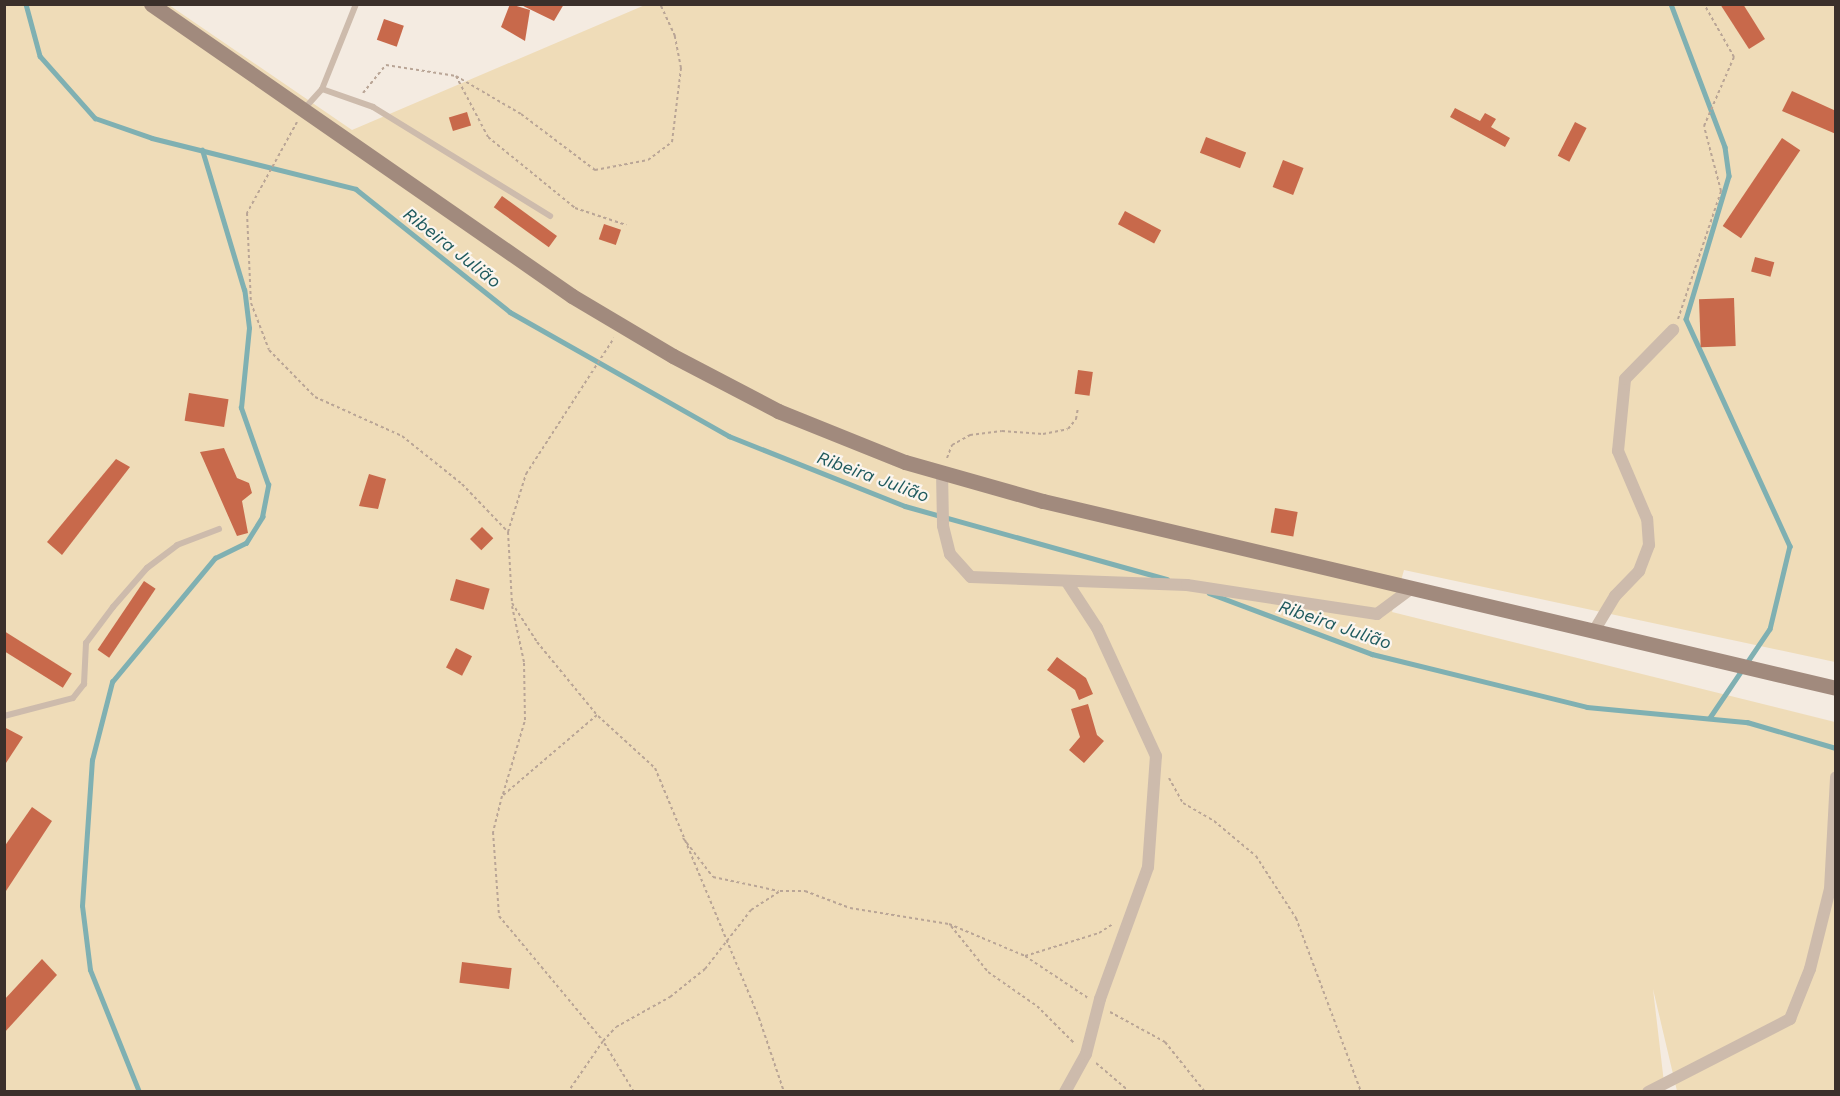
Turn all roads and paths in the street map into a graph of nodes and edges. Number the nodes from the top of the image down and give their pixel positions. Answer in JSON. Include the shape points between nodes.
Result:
{"nodes":[{"id":1,"x":151,"y":4,"type":"edge"},
{"id":2,"x":356,"y":4,"type":"edge"},
{"id":3,"x":660,"y":4,"type":"edge"},
{"id":4,"x":1704,"y":4,"type":"edge"},
{"id":5,"x":456,"y":76,"type":"junction"},
{"id":6,"x":322,"y":88,"type":"junction"},
{"id":7,"x":356,"y":101,"type":"junction"},
{"id":8,"x":304,"y":109,"type":"junction"},
{"id":9,"x":550,"y":216,"type":"dead end"},
{"id":10,"x":626,"y":225,"type":"dead end"},
{"id":11,"x":622,"y":326,"type":"junction"},
{"id":12,"x":1673,"y":330,"type":"joint"},
{"id":13,"x":1078,"y":408,"type":"dead end"},
{"id":14,"x":942,"y":472,"type":"junction"},
{"id":15,"x":219,"y":529,"type":"dead end"},
{"id":16,"x":508,"y":531,"type":"junction"},
{"id":17,"x":1067,"y":582,"type":"junction"},
{"id":18,"x":1412,"y":588,"type":"junction"},
{"id":19,"x":512,"y":603,"type":"junction"},
{"id":20,"x":1594,"y":631,"type":"junction"},
{"id":21,"x":1836,"y":688,"type":"edge"},
{"id":22,"x":597,"y":715,"type":"junction"},
{"id":23,"x":4,"y":716,"type":"edge"},
{"id":24,"x":1156,"y":756,"type":"junction"},
{"id":25,"x":1836,"y":777,"type":"edge"},
{"id":26,"x":502,"y":796,"type":"junction"},
{"id":27,"x":679,"y":833,"type":"junction"},
{"id":28,"x":780,"y":891,"type":"junction"},
{"id":29,"x":1132,"y":912,"type":"junction"},
{"id":30,"x":949,"y":924,"type":"junction"},
{"id":31,"x":727,"y":944,"type":"junction"},
{"id":32,"x":1025,"y":956,"type":"junction"},
{"id":33,"x":1098,"y":1006,"type":"junction"},
{"id":34,"x":603,"y":1041,"type":"junction"},
{"id":35,"x":1086,"y":1054,"type":"junction"},
{"id":36,"x":568,"y":1092,"type":"edge"},
{"id":37,"x":634,"y":1092,"type":"edge"},
{"id":38,"x":784,"y":1092,"type":"edge"},
{"id":39,"x":1065,"y":1092,"type":"edge"},
{"id":40,"x":1130,"y":1092,"type":"edge"},
{"id":41,"x":1205,"y":1092,"type":"edge"},
{"id":42,"x":1361,"y":1092,"type":"edge"},
{"id":43,"x":1648,"y":1092,"type":"edge"}],
"edges":[{"from":1,"to":8,"type":"main road"},
{"from":2,"to":6,"type":"lane"},
{"from":3,"to":5,"type":"path","via":[[675,36],[681,68],[672,142],[648,160],[595,170],[520,114]]},
{"from":4,"to":12,"type":"path","via":[[1734,57],[1704,126],[1722,192]]},
{"from":5,"to":7,"type":"path","via":[[387,65]]},
{"from":5,"to":10,"type":"path","via":[[488,137],[575,208]]},
{"from":6,"to":7,"type":"lane"},
{"from":6,"to":8,"type":"lane"},
{"from":7,"to":9,"type":"lane","via":[[373,107]]},
{"from":8,"to":11,"type":"main road","via":[[572,296]]},
{"from":8,"to":16,"type":"path","via":[[247,213],[251,303],[269,350],[315,397],[402,436],[462,484]]},
{"from":11,"to":14,"type":"main road","via":[[778,411],[905,462]]},
{"from":11,"to":16,"type":"path","via":[[526,474]]},
{"from":12,"to":20,"type":"street","via":[[1625,379],[1618,451],[1647,519],[1649,545],[1639,571],[1615,596]]},
{"from":13,"to":14,"type":"path","via":[[1068,429],[1043,434],[1002,431],[970,435],[952,446]]},
{"from":14,"to":17,"type":"street","via":[[942,526],[950,554],[971,577]]},
{"from":14,"to":18,"type":"main road","via":[[1043,501]]},
{"from":15,"to":23,"type":"lane","via":[[177,545],[147,568],[112,608],[86,643],[84,684],[73,698]]},
{"from":16,"to":19,"type":"path"},
{"from":17,"to":18,"type":"street","via":[[1187,585],[1377,614]]},
{"from":17,"to":24,"type":"street","via":[[1097,628]]},
{"from":18,"to":20,"type":"main road"},
{"from":19,"to":22,"type":"path","via":[[537,642]]},
{"from":19,"to":26,"type":"path","via":[[525,662],[525,720]]},
{"from":20,"to":21,"type":"main road"},
{"from":22,"to":26,"type":"path"},
{"from":22,"to":27,"type":"path","via":[[655,768]]},
{"from":24,"to":29,"type":"street","via":[[1148,867]]},
{"from":24,"to":42,"type":"path","via":[[1184,803],[1214,821],[1256,856],[1296,918]]},
{"from":25,"to":43,"type":"street","via":[[1830,889],[1810,969],[1790,1019]]},
{"from":26,"to":34,"type":"path","via":[[493,832],[499,916]]},
{"from":27,"to":28,"type":"path","via":[[713,877]]},
{"from":27,"to":31,"type":"path"},
{"from":28,"to":30,"type":"path","via":[[805,891],[850,908]]},
{"from":28,"to":31,"type":"path","via":[[751,910]]},
{"from":29,"to":32,"type":"path","via":[[1099,933]]},
{"from":29,"to":33,"type":"street"},
{"from":30,"to":32,"type":"path"},
{"from":30,"to":35,"type":"path","via":[[988,972],[1037,1006]]},
{"from":31,"to":34,"type":"path","via":[[705,969],[670,997],[616,1027]]},
{"from":31,"to":38,"type":"path"},
{"from":32,"to":33,"type":"path"},
{"from":33,"to":35,"type":"street"},
{"from":33,"to":41,"type":"path","via":[[1165,1042]]},
{"from":34,"to":36,"type":"path"},
{"from":34,"to":37,"type":"path"},
{"from":35,"to":39,"type":"street"},
{"from":35,"to":40,"type":"path"}]}
